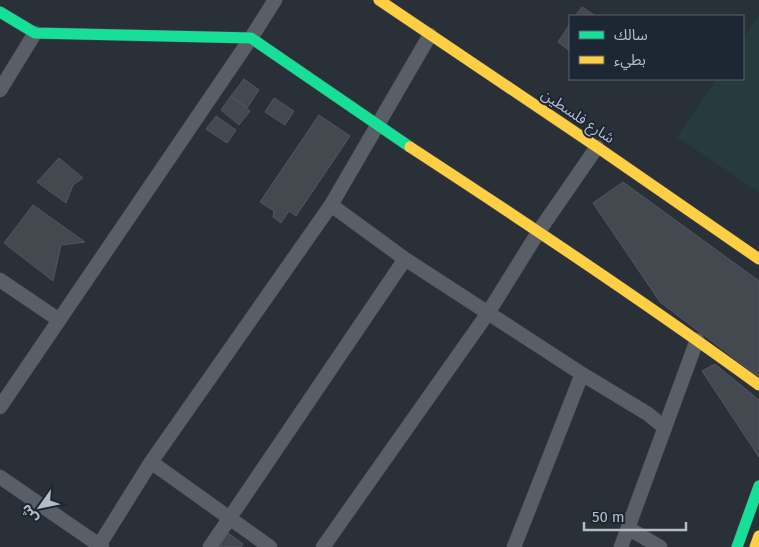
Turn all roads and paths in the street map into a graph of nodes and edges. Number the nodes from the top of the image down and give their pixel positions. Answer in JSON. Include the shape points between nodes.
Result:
{"nodes":[{"id":1,"x":275,"y":0,"type":"edge"},
{"id":2,"x":379,"y":0,"type":"edge"},
{"id":3,"x":0,"y":12,"type":"edge"},
{"id":4,"x":36,"y":33,"type":"junction"},
{"id":5,"x":430,"y":35,"type":"junction"},
{"id":6,"x":251,"y":38,"type":"junction"},
{"id":7,"x":0,"y":90,"type":"edge"},
{"id":8,"x":377,"y":125,"type":"junction"},
{"id":9,"x":597,"y":147,"type":"junction"},
{"id":10,"x":331,"y":205,"type":"junction"},
{"id":11,"x":539,"y":231,"type":"junction"},
{"id":12,"x":405,"y":259,"type":"junction"},
{"id":13,"x":759,"y":259,"type":"edge"},
{"id":14,"x":0,"y":280,"type":"edge"},
{"id":15,"x":488,"y":313,"type":"junction"},
{"id":16,"x":59,"y":320,"type":"junction"},
{"id":17,"x":697,"y":340,"type":"junction"},
{"id":18,"x":582,"y":374,"type":"junction"},
{"id":19,"x":759,"y":385,"type":"edge"},
{"id":20,"x":0,"y":407,"type":"edge"},
{"id":21,"x":665,"y":428,"type":"junction"},
{"id":22,"x":151,"y":462,"type":"junction"},
{"id":23,"x":0,"y":477,"type":"edge"},
{"id":24,"x":759,"y":486,"type":"edge"},
{"id":25,"x":230,"y":518,"type":"junction"},
{"id":26,"x":628,"y":528,"type":"junction"},
{"id":27,"x":759,"y":536,"type":"edge"},
{"id":28,"x":99,"y":546,"type":"edge"},
{"id":29,"x":210,"y":547,"type":"edge"},
{"id":30,"x":270,"y":547,"type":"edge"},
{"id":31,"x":324,"y":547,"type":"edge"},
{"id":32,"x":514,"y":547,"type":"edge"},
{"id":33,"x":621,"y":547,"type":"edge"},
{"id":34,"x":660,"y":547,"type":"edge"},
{"id":35,"x":736,"y":547,"type":"edge"},
{"id":36,"x":755,"y":547,"type":"edge"}],
"edges":[{"from":1,"to":6,"type":"street"},
{"from":2,"to":5,"type":"street","name":"شارع فلسطين"},
{"from":3,"to":4,"type":"street"},
{"from":4,"to":6,"type":"street"},
{"from":4,"to":7,"type":"street"},
{"from":5,"to":8,"type":"street"},
{"from":5,"to":9,"type":"street","name":"شارع فلسطين"},
{"from":6,"to":8,"type":"street"},
{"from":6,"to":16,"type":"street"},
{"from":8,"to":10,"type":"street"},
{"from":8,"to":11,"type":"street"},
{"from":9,"to":11,"type":"street"},
{"from":9,"to":13,"type":"street","name":"شارع فلسطين"},
{"from":10,"to":12,"type":"street"},
{"from":10,"to":22,"type":"street"},
{"from":11,"to":15,"type":"street"},
{"from":11,"to":17,"type":"street"},
{"from":12,"to":15,"type":"street"},
{"from":12,"to":25,"type":"street"},
{"from":14,"to":16,"type":"street"},
{"from":15,"to":18,"type":"street"},
{"from":15,"to":31,"type":"street"},
{"from":16,"to":20,"type":"street"},
{"from":17,"to":19,"type":"street"},
{"from":17,"to":21,"type":"street"},
{"from":18,"to":21,"type":"street"},
{"from":18,"to":32,"type":"street"},
{"from":21,"to":26,"type":"street"},
{"from":22,"to":25,"type":"street"},
{"from":22,"to":28,"type":"street"},
{"from":23,"to":28,"type":"street"},
{"from":24,"to":35,"type":"street"},
{"from":25,"to":29,"type":"street"},
{"from":25,"to":30,"type":"street"},
{"from":26,"to":33,"type":"street"},
{"from":26,"to":34,"type":"street"},
{"from":27,"to":36,"type":"street"}]}
